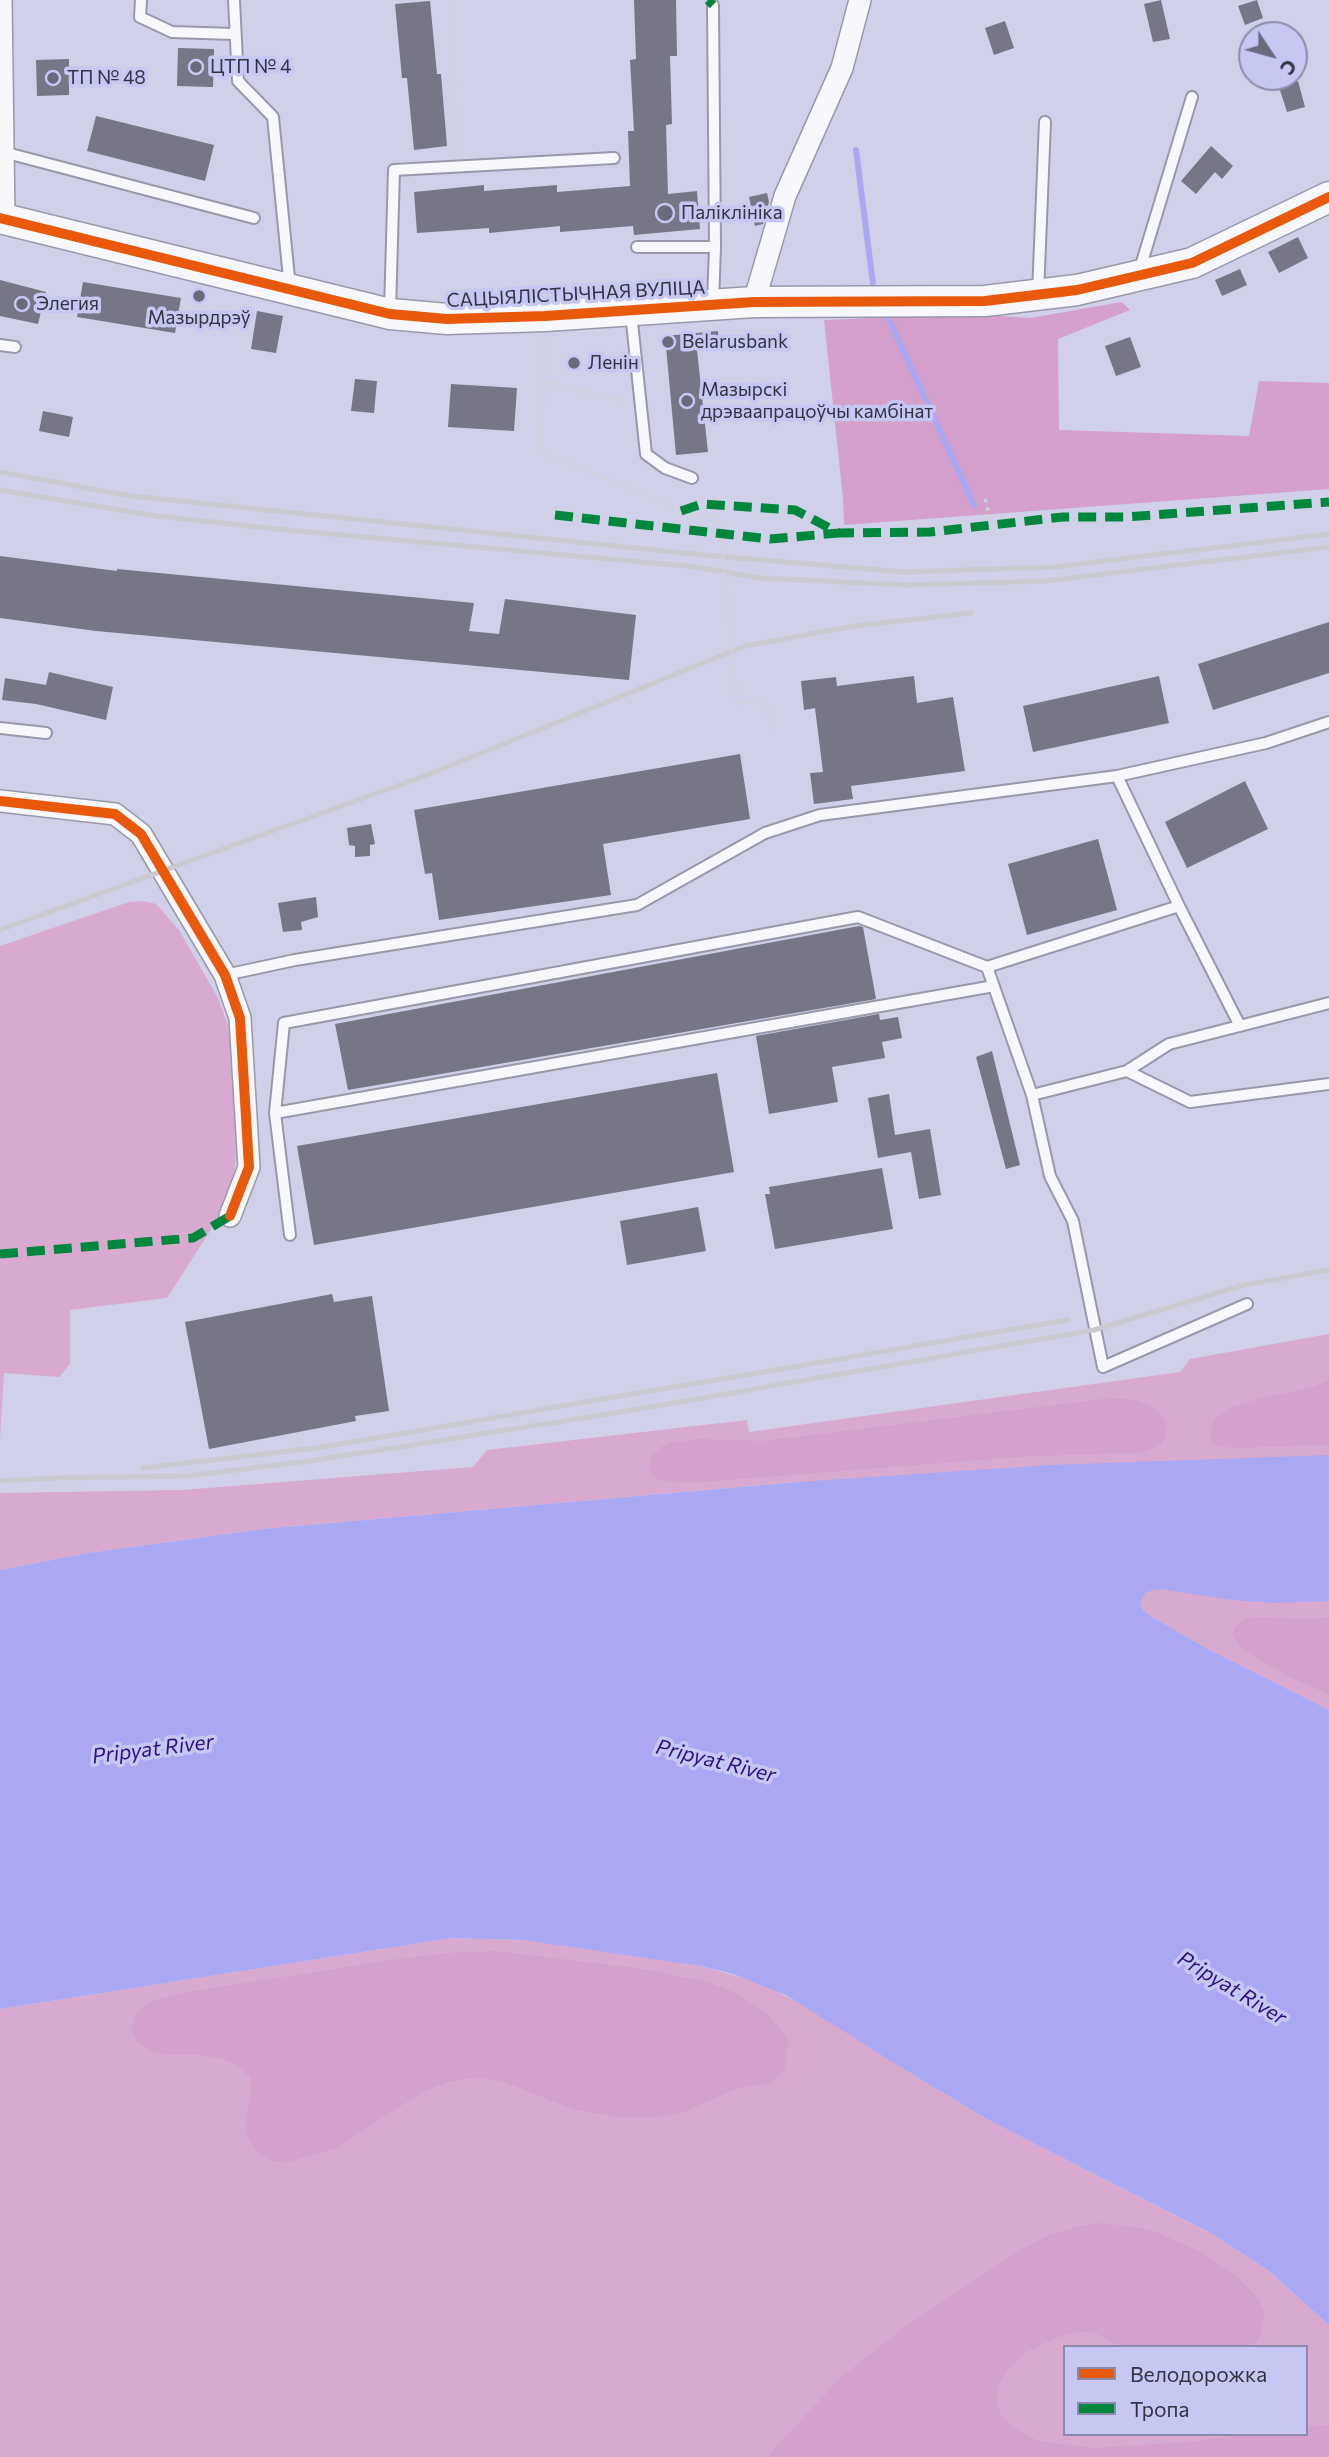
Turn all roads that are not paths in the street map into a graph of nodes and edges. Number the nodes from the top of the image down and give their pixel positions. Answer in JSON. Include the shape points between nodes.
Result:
{"nodes":[{"id":1,"x":1,"y":0,"type":"edge"},
{"id":2,"x":142,"y":0,"type":"edge"},
{"id":3,"x":234,"y":0,"type":"edge"},
{"id":4,"x":860,"y":0,"type":"edge"},
{"id":5,"x":713,"y":5,"type":"dead end"},
{"id":6,"x":234,"y":34,"type":"junction"},
{"id":7,"x":1192,"y":97,"type":"dead end"},
{"id":8,"x":1045,"y":122,"type":"dead end"},
{"id":9,"x":4,"y":152,"type":"junction"},
{"id":10,"x":614,"y":158,"type":"dead end"},
{"id":11,"x":1329,"y":197,"type":"edge"},
{"id":12,"x":254,"y":218,"type":"dead end"},
{"id":13,"x":2,"y":219,"type":"edge"},
{"id":14,"x":636,"y":247,"type":"dead end"},
{"id":15,"x":715,"y":247,"type":"junction"},
{"id":16,"x":1137,"y":278,"type":"junction"},
{"id":17,"x":290,"y":291,"type":"junction"},
{"id":18,"x":1038,"y":295,"type":"junction"},
{"id":19,"x":754,"y":302,"type":"junction"},
{"id":20,"x":713,"y":305,"type":"junction"},
{"id":21,"x":631,"y":310,"type":"junction"},
{"id":22,"x":390,"y":314,"type":"junction"},
{"id":23,"x":0,"y":345,"type":"edge"},
{"id":24,"x":15,"y":347,"type":"dead end"},
{"id":25,"x":692,"y":478,"type":"dead end"},
{"id":26,"x":1329,"y":722,"type":"edge"},
{"id":27,"x":0,"y":728,"type":"edge"},
{"id":28,"x":46,"y":733,"type":"dead end"},
{"id":29,"x":1117,"y":776,"type":"junction"},
{"id":30,"x":0,"y":802,"type":"edge"},
{"id":31,"x":1179,"y":906,"type":"junction"},
{"id":32,"x":987,"y":967,"type":"junction"},
{"id":33,"x":225,"y":975,"type":"junction"},
{"id":34,"x":994,"y":986,"type":"junction"},
{"id":35,"x":1327,"y":1007,"type":"edge"},
{"id":36,"x":1240,"y":1026,"type":"junction"},
{"id":37,"x":1127,"y":1071,"type":"junction"},
{"id":38,"x":1329,"y":1084,"type":"edge"},
{"id":39,"x":1032,"y":1095,"type":"junction"},
{"id":40,"x":275,"y":1113,"type":"junction"},
{"id":41,"x":230,"y":1216,"type":"dead end"},
{"id":42,"x":290,"y":1235,"type":"dead end"},
{"id":43,"x":1247,"y":1304,"type":"dead end"}],
"edges":[{"from":1,"to":9,"type":"street"},
{"from":2,"to":6,"type":"lane","via":[[141,17],[172,32]]},
{"from":3,"to":6,"type":"lane"},
{"from":4,"to":19,"type":"street","via":[[842,68],[785,196]]},
{"from":5,"to":15,"type":"lane"},
{"from":6,"to":17,"type":"lane","via":[[238,81],[272,117]]},
{"from":7,"to":16,"type":"lane"},
{"from":8,"to":18,"type":"lane"},
{"from":9,"to":12,"type":"lane"},
{"from":9,"to":13,"type":"street"},
{"from":10,"to":22,"type":"lane","via":[[394,170]]},
{"from":11,"to":16,"type":"street","name":"САЦЫЯЛІСТЫЧНАЯ ВУЛІЦА","via":[[1192,263]]},
{"from":13,"to":17,"type":"street","name":"САЦЫЯЛІСТЫЧНАЯ ВУЛІЦА"},
{"from":14,"to":15,"type":"lane"},
{"from":15,"to":20,"type":"lane"},
{"from":16,"to":18,"type":"street","name":"САЦЫЯЛІСТЫЧНАЯ ВУЛІЦА"},
{"from":17,"to":22,"type":"street","name":"САЦЫЯЛІСТЫЧНАЯ ВУЛІЦА"},
{"from":18,"to":19,"type":"street","name":"САЦЫЯЛІСТЫЧНАЯ ВУЛІЦА","via":[[985,301]]},
{"from":19,"to":20,"type":"street","name":"САЦЫЯЛІСТЫЧНАЯ ВУЛІЦА"},
{"from":20,"to":21,"type":"street","name":"САЦЫЯЛІСТЫЧНАЯ ВУЛІЦА"},
{"from":21,"to":22,"type":"street","name":"САЦЫЯЛІСТЫЧНАЯ ВУЛІЦА","via":[[447,319]]},
{"from":21,"to":25,"type":"lane","via":[[646,454],[664,468]]},
{"from":23,"to":24,"type":"lane"},
{"from":26,"to":29,"type":"lane","via":[[1266,743]]},
{"from":27,"to":28,"type":"lane"},
{"from":29,"to":31,"type":"lane"},
{"from":29,"to":33,"type":"lane","via":[[820,814],[765,833],[637,905]]},
{"from":30,"to":33,"type":"street","via":[[115,814],[141,834]]},
{"from":31,"to":32,"type":"lane"},
{"from":31,"to":36,"type":"lane"},
{"from":32,"to":34,"type":"lane"},
{"from":32,"to":40,"type":"lane","via":[[858,917],[284,1023]]},
{"from":33,"to":41,"type":"street","via":[[240,1018],[249,1167]]},
{"from":34,"to":39,"type":"lane"},
{"from":34,"to":40,"type":"lane"},
{"from":35,"to":36,"type":"lane"},
{"from":36,"to":37,"type":"lane","via":[[1169,1044]]},
{"from":37,"to":38,"type":"lane","via":[[1190,1102]]},
{"from":37,"to":39,"type":"lane"},
{"from":39,"to":43,"type":"lane","via":[[1050,1176],[1073,1222],[1103,1367]]},
{"from":40,"to":42,"type":"lane"}]}
